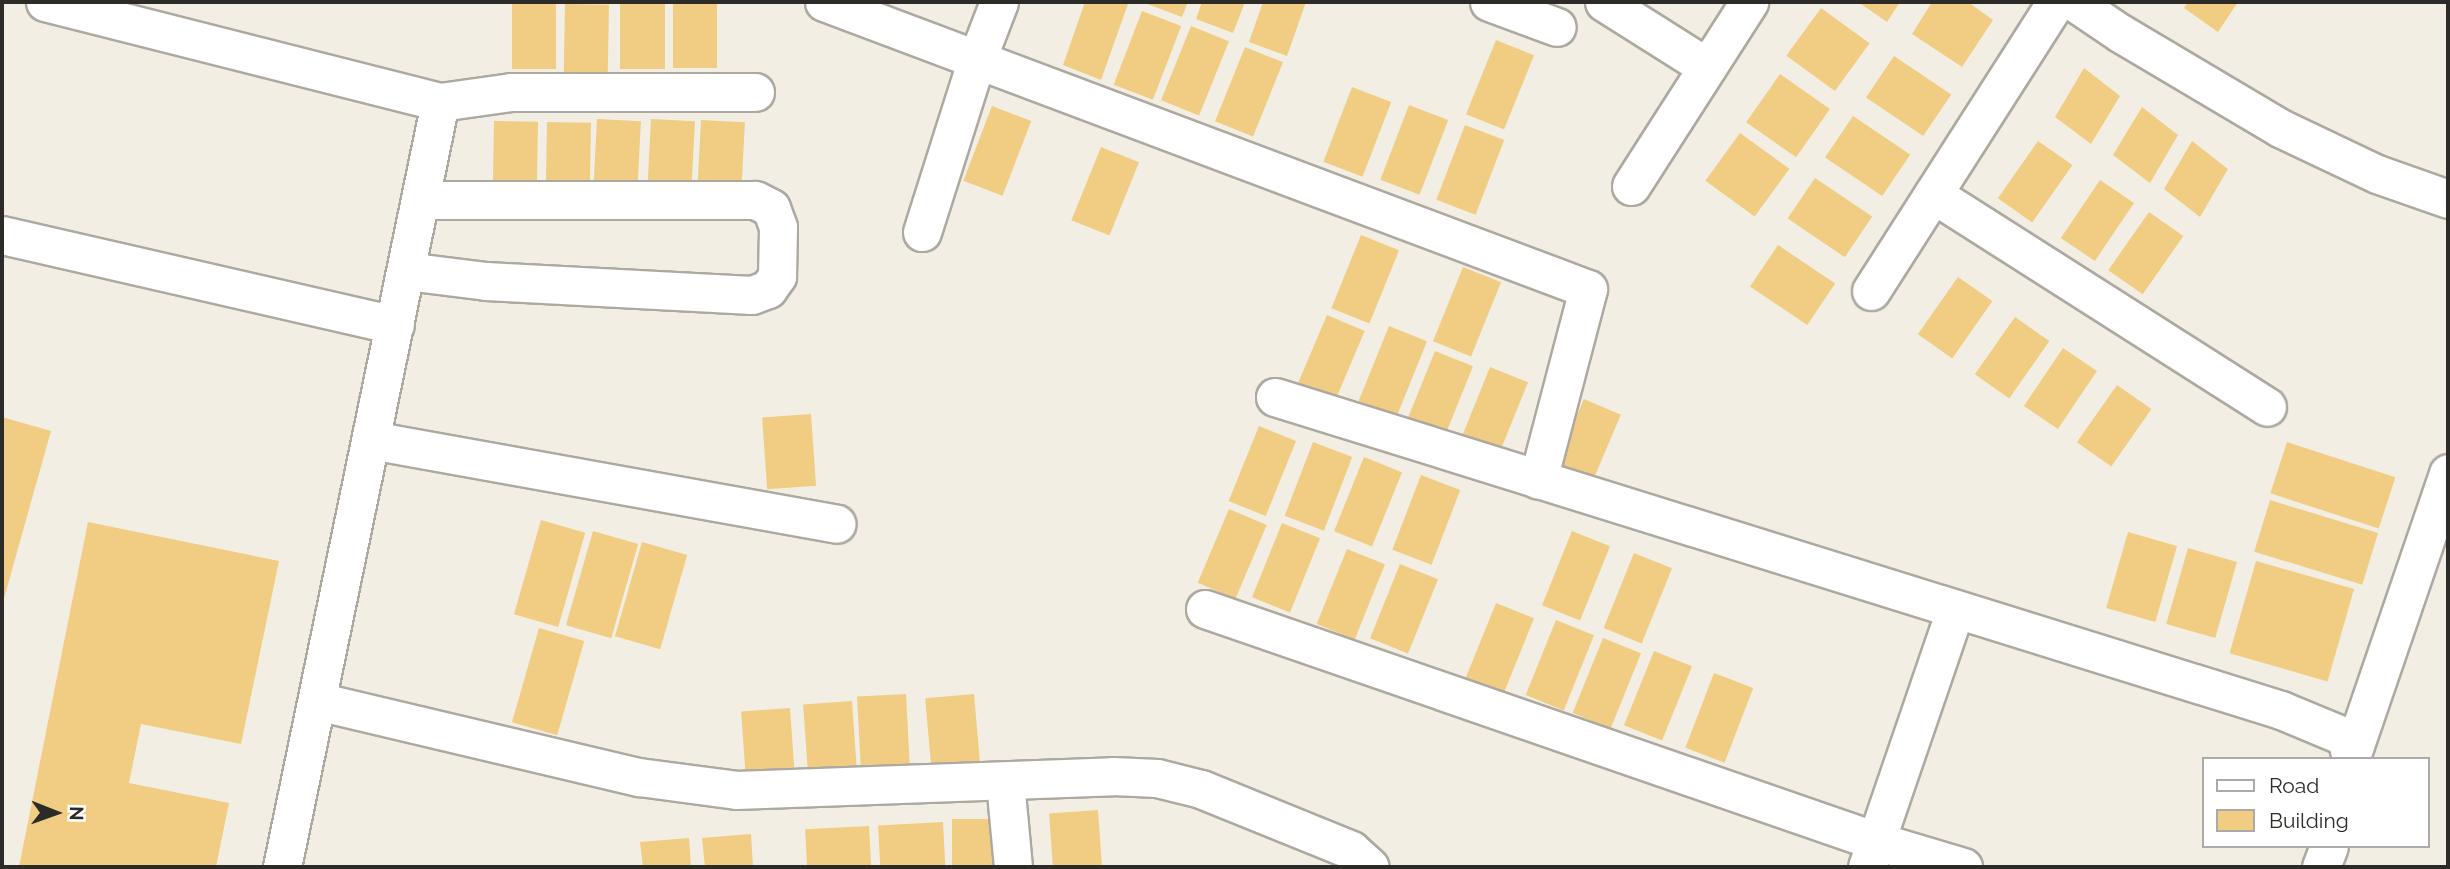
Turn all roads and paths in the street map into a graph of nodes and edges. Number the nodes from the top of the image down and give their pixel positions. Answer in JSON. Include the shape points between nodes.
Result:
{"nodes":[{"id":1,"x":45,"y":2,"type":"edge"},
{"id":2,"x":824,"y":2,"type":"edge"},
{"id":3,"x":999,"y":2,"type":"edge"},
{"id":4,"x":1489,"y":2,"type":"edge"},
{"id":5,"x":1604,"y":2,"type":"edge"},
{"id":6,"x":1749,"y":2,"type":"edge"},
{"id":7,"x":2056,"y":2,"type":"edge"},
{"id":8,"x":2074,"y":2,"type":"edge"},
{"id":9,"x":1558,"y":27,"type":"dead end"},
{"id":10,"x":976,"y":59,"type":"junction"},
{"id":11,"x":1707,"y":67,"type":"junction"},
{"id":12,"x":755,"y":92,"type":"dead end"},
{"id":13,"x":440,"y":102,"type":"junction"},
{"id":14,"x":1631,"y":186,"type":"dead end"},
{"id":15,"x":1933,"y":194,"type":"junction"},
{"id":16,"x":2448,"y":199,"type":"edge"},
{"id":17,"x":420,"y":200,"type":"junction"},
{"id":18,"x":922,"y":232,"type":"dead end"},
{"id":19,"x":2,"y":235,"type":"edge"},
{"id":20,"x":406,"y":271,"type":"junction"},
{"id":21,"x":1871,"y":291,"type":"dead end"},
{"id":22,"x":395,"y":325,"type":"junction"},
{"id":23,"x":1275,"y":397,"type":"dead end"},
{"id":24,"x":2267,"y":407,"type":"dead end"},
{"id":25,"x":371,"y":440,"type":"junction"},
{"id":26,"x":2448,"y":473,"type":"edge"},
{"id":27,"x":1538,"y":480,"type":"junction"},
{"id":28,"x":836,"y":524,"type":"dead end"},
{"id":29,"x":1205,"y":609,"type":"dead end"},
{"id":30,"x":1955,"y":610,"type":"junction"},
{"id":31,"x":317,"y":701,"type":"junction"},
{"id":32,"x":2352,"y":757,"type":"edge"},
{"id":33,"x":1005,"y":782,"type":"junction"},
{"id":34,"x":2328,"y":848,"type":"edge"},
{"id":35,"x":1871,"y":854,"type":"edge"},
{"id":36,"x":282,"y":867,"type":"edge"},
{"id":37,"x":1013,"y":867,"type":"edge"},
{"id":38,"x":1370,"y":867,"type":"edge"},
{"id":39,"x":1963,"y":867,"type":"edge"},
{"id":40,"x":2321,"y":867,"type":"edge"}],
"edges":[{"from":1,"to":13,"type":"street"},
{"from":2,"to":10,"type":"street"},
{"from":3,"to":10,"type":"street"},
{"from":4,"to":9,"type":"street"},
{"from":5,"to":11,"type":"street"},
{"from":6,"to":11,"type":"street"},
{"from":7,"to":15,"type":"street"},
{"from":8,"to":16,"type":"street","via":[[2280,128],[2377,174]]},
{"from":10,"to":18,"type":"street"},
{"from":10,"to":27,"type":"street","via":[[1588,289]]},
{"from":11,"to":14,"type":"street"},
{"from":12,"to":13,"type":"street","via":[[511,92]]},
{"from":13,"to":17,"type":"street"},
{"from":15,"to":21,"type":"street"},
{"from":15,"to":24,"type":"street"},
{"from":17,"to":20,"type":"street"},
{"from":17,"to":20,"type":"street","via":[[755,200],[771,208],[778,228],[777,276],[768,289],[752,295],[486,281]]},
{"from":19,"to":22,"type":"street"},
{"from":20,"to":22,"type":"street"},
{"from":22,"to":25,"type":"street"},
{"from":23,"to":27,"type":"street"},
{"from":25,"to":28,"type":"street"},
{"from":25,"to":31,"type":"street"},
{"from":26,"to":32,"type":"street"},
{"from":27,"to":30,"type":"street"},
{"from":29,"to":35,"type":"street"},
{"from":30,"to":32,"type":"street","via":[[2281,710],[2346,737]]},
{"from":30,"to":35,"type":"street"},
{"from":31,"to":33,"type":"street","via":[[639,777],[736,790]]},
{"from":31,"to":36,"type":"street"},
{"from":33,"to":37,"type":"street"},
{"from":33,"to":38,"type":"street","via":[[1157,778],[1200,789],[1350,850]]},
{"from":34,"to":40,"type":"street"},
{"from":35,"to":39,"type":"street"}]}
